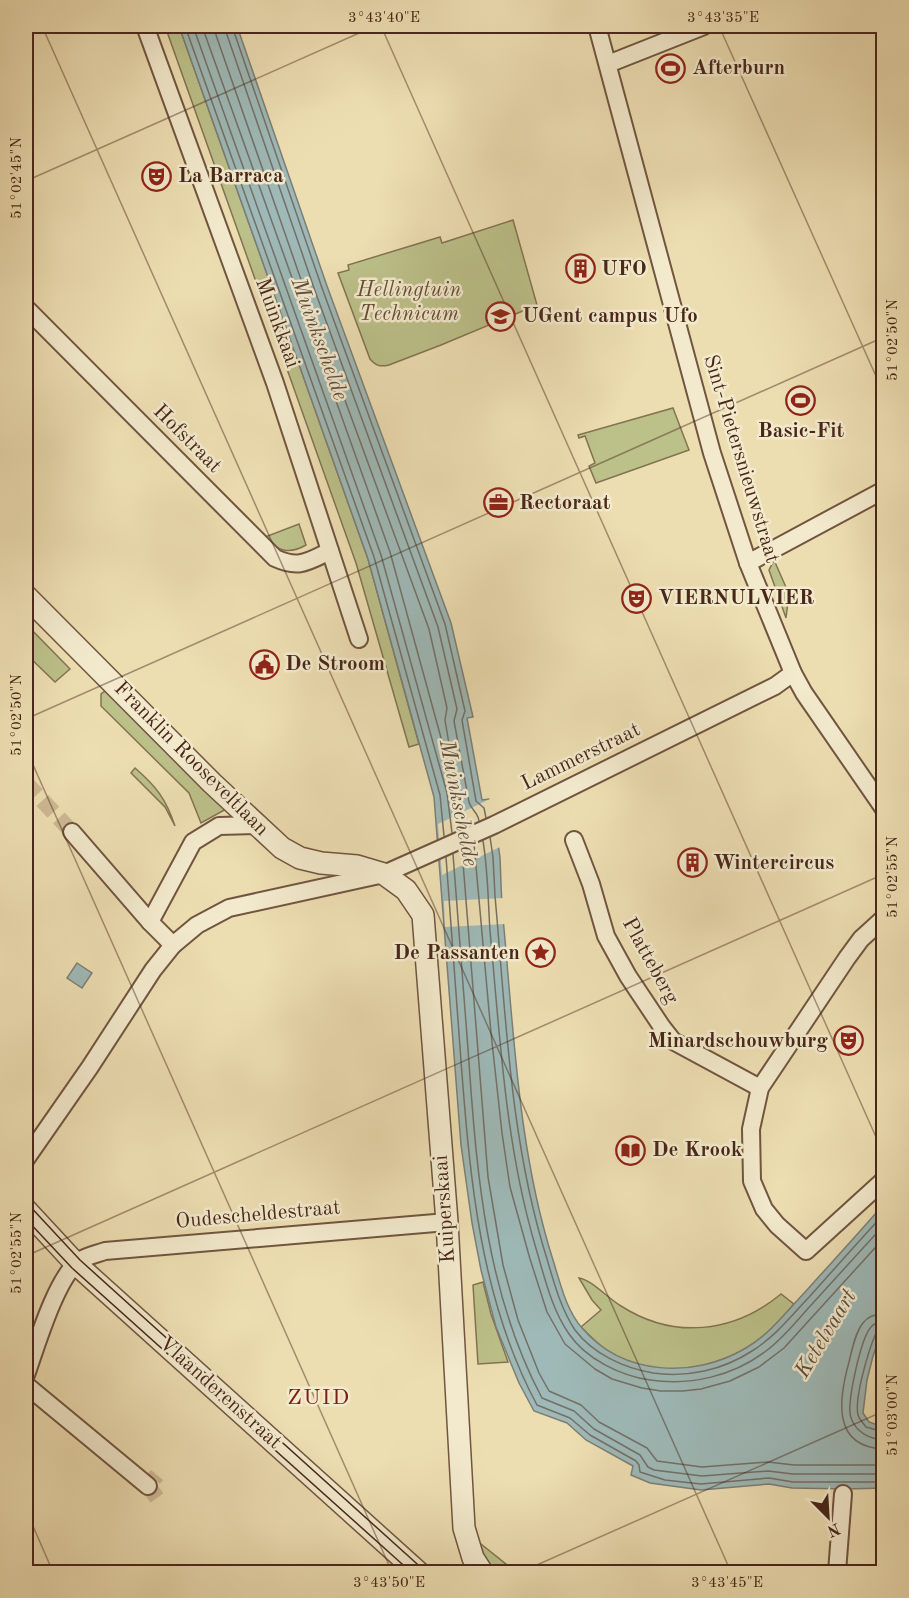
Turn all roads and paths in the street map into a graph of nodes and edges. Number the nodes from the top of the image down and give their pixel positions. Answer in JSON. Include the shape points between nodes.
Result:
{"nodes":[{"id":1,"x":145,"y":26,"type":"edge"},
{"id":2,"x":597,"y":26,"type":"edge"},
{"id":3,"x":704,"y":26,"type":"edge"},
{"id":4,"x":608,"y":64,"type":"junction"},
{"id":5,"x":26,"y":309,"type":"edge"},
{"id":6,"x":884,"y":490,"type":"edge"},
{"id":7,"x":330,"y":551,"type":"junction"},
{"id":8,"x":748,"y":563,"type":"junction"},
{"id":9,"x":26,"y":596,"type":"edge"},
{"id":10,"x":359,"y":639,"type":"dead end"},
{"id":11,"x":793,"y":673,"type":"junction"},
{"id":12,"x":884,"y":809,"type":"edge"},
{"id":13,"x":257,"y":825,"type":"junction"},
{"id":14,"x":72,"y":832,"type":"tunnel mouth"},
{"id":15,"x":573,"y":840,"type":"dead end"},
{"id":16,"x":384,"y":874,"type":"junction"},
{"id":17,"x":884,"y":918,"type":"edge"},
{"id":18,"x":150,"y":922,"type":"junction"},
{"id":19,"x":173,"y":945,"type":"junction"},
{"id":20,"x":760,"y":1088,"type":"junction"},
{"id":21,"x":26,"y":1159,"type":"edge"},
{"id":22,"x":884,"y":1180,"type":"edge"},
{"id":23,"x":26,"y":1210,"type":"edge"},
{"id":24,"x":447,"y":1222,"type":"junction"},
{"id":25,"x":76,"y":1264,"type":"junction"},
{"id":26,"x":26,"y":1375,"type":"edge"},
{"id":27,"x":26,"y":1384,"type":"edge"},
{"id":28,"x":148,"y":1486,"type":"dead end"},
{"id":29,"x":843,"y":1494,"type":"dead end"},
{"id":30,"x":477,"y":1565,"type":"edge"},
{"id":31,"x":418,"y":1572,"type":"edge"},
{"id":32,"x":837,"y":1572,"type":"edge"}],
"edges":[{"from":1,"to":7,"type":"street","name":"Muinkkaai","via":[[271,372]]},
{"from":2,"to":4,"type":"street","name":"Sint-Pietersnieuwstraat"},
{"from":3,"to":4,"type":"street"},
{"from":4,"to":8,"type":"street","name":"Sint-Pietersnieuwstraat","via":[[712,453]]},
{"from":5,"to":7,"type":"street","name":"Hofstraat","via":[[274,558],[290,565]]},
{"from":6,"to":8,"type":"street"},
{"from":7,"to":10,"type":"street","name":"Muinkkaai"},
{"from":8,"to":11,"type":"street","name":"Sint-Pietersnieuwstraat"},
{"from":9,"to":13,"type":"street","name":"Franklin Rooseveltlaan"},
{"from":11,"to":12,"type":"street","name":"Sint-Pietersnieuwstraat"},
{"from":11,"to":16,"type":"street","name":"Lammerstraat","via":[[776,686],[496,824]]},
{"from":13,"to":16,"type":"street","name":"Franklin Rooseveltlaan","via":[[282,848],[300,858]]},
{"from":13,"to":18,"type":"street","via":[[219,826],[193,842]]},
{"from":14,"to":18,"type":"street"},
{"from":15,"to":20,"type":"street","name":"Platteberg","via":[[606,936],[662,1027],[673,1041]]},
{"from":16,"to":19,"type":"street","name":"Lammerstraat","via":[[229,908],[197,925]]},
{"from":16,"to":24,"type":"street","name":"Kuiperskaai","via":[[406,890],[423,915]]},
{"from":17,"to":20,"type":"street","via":[[847,958]]},
{"from":18,"to":19,"type":"street"},
{"from":19,"to":21,"type":"street","name":"Lammerstraat"},
{"from":20,"to":22,"type":"street","via":[[751,1129],[752,1181],[764,1209],[807,1251]]},
{"from":23,"to":25,"type":"street","name":"Vlaanderenstraat"},
{"from":24,"to":25,"type":"street","name":"Oudescheldestraat","via":[[105,1251]]},
{"from":24,"to":30,"type":"street","name":"Kuiperskaai","via":[[464,1528]]},
{"from":25,"to":26,"type":"street","via":[[58,1290]]},
{"from":25,"to":31,"type":"street","name":"Vlaanderenstraat"},
{"from":27,"to":28,"type":"street"},
{"from":29,"to":32,"type":"street"}]}
